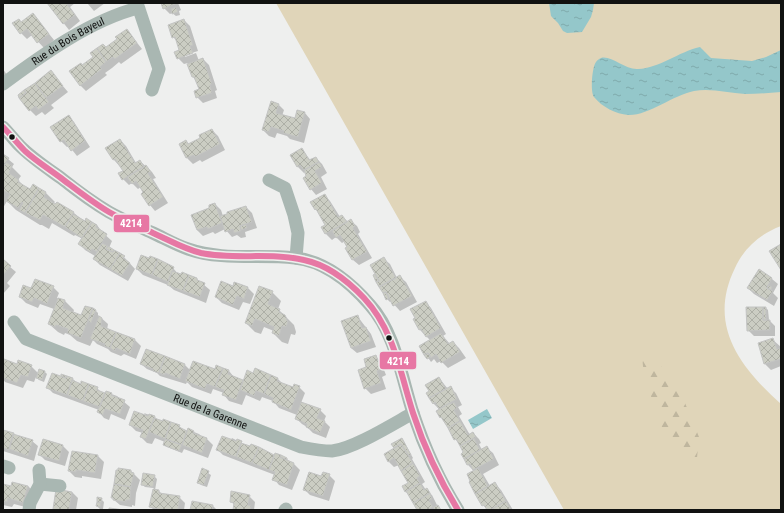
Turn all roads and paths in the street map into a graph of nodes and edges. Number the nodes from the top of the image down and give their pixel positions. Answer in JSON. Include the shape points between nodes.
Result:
{"nodes":[{"id":1,"x":137,"y":5,"type":"edge"},
{"id":2,"x":3,"y":84,"type":"edge"},
{"id":3,"x":152,"y":90,"type":"dead end"},
{"id":4,"x":3,"y":127,"type":"edge"},
{"id":5,"x":270,"y":180,"type":"dead end"},
{"id":6,"x":296,"y":258,"type":"junction"},
{"id":7,"x":14,"y":322,"type":"dead end"},
{"id":8,"x":413,"y":413,"type":"junction"},
{"id":9,"x":39,"y":470,"type":"dead end"},
{"id":10,"x":40,"y":484,"type":"junction"},
{"id":11,"x":60,"y":486,"type":"dead end"},
{"id":12,"x":29,"y":510,"type":"edge"},
{"id":13,"x":458,"y":510,"type":"edge"}],
"edges":[{"from":1,"to":2,"type":"street","name":"Rue du Bois Bayeul","via":[[71,38]]},
{"from":1,"to":3,"type":"street","name":"Rue du Bois Bayeul","via":[[159,69]]},
{"from":4,"to":6,"type":"street","via":[[37,161],[109,212],[188,249],[235,257]]},
{"from":5,"to":6,"type":"street","via":[[285,188],[294,215],[298,233]]},
{"from":6,"to":8,"type":"street","via":[[331,271],[355,289],[372,307],[394,349]]},
{"from":7,"to":8,"type":"street","name":"Rue de la Garenne","via":[[26,338],[301,446],[333,451],[347,447]]},
{"from":8,"to":13,"type":"street","via":[[445,488]]},
{"from":9,"to":10,"type":"street"},
{"from":10,"to":11,"type":"street"},
{"from":10,"to":12,"type":"street"}]}
